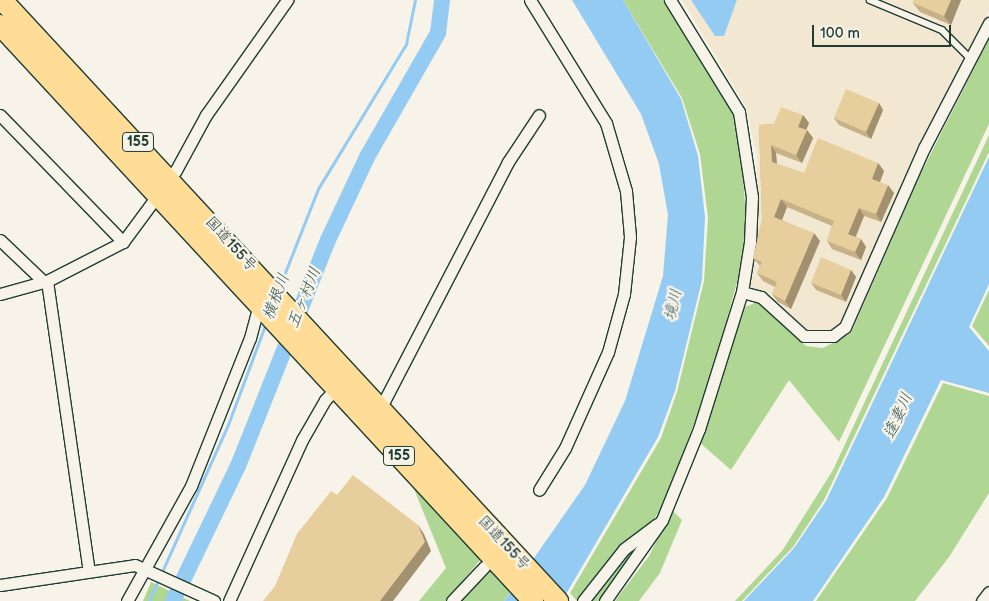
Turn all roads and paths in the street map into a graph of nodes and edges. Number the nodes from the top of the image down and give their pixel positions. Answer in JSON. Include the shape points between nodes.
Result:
{"nodes":[{"id":1,"x":2,"y":0,"type":"edge"},
{"id":2,"x":287,"y":0,"type":"edge"},
{"id":3,"x":530,"y":0,"type":"edge"},
{"id":4,"x":670,"y":0,"type":"edge"},
{"id":5,"x":870,"y":0,"type":"edge"},
{"id":6,"x":989,"y":24,"type":"edge"},
{"id":7,"x":0,"y":25,"type":"edge"},
{"id":8,"x":969,"y":57,"type":"junction"},
{"id":9,"x":539,"y":114,"type":"dead end"},
{"id":10,"x":0,"y":115,"type":"edge"},
{"id":11,"x":171,"y":177,"type":"junction"},
{"id":12,"x":157,"y":194,"type":"junction"},
{"id":13,"x":0,"y":240,"type":"edge"},
{"id":14,"x":123,"y":242,"type":"junction"},
{"id":15,"x":45,"y":282,"type":"junction"},
{"id":16,"x":742,"y":292,"type":"junction"},
{"id":17,"x":0,"y":294,"type":"edge"},
{"id":18,"x":260,"y":306,"type":"junction"},
{"id":19,"x":343,"y":382,"type":"junction"},
{"id":20,"x":380,"y":409,"type":"junction"},
{"id":21,"x":539,"y":490,"type":"dead end"},
{"id":22,"x":662,"y":520,"type":"junction"},
{"id":23,"x":491,"y":565,"type":"junction"},
{"id":24,"x":148,"y":570,"type":"junction"},
{"id":25,"x":89,"y":572,"type":"junction"},
{"id":26,"x":0,"y":585,"type":"edge"},
{"id":27,"x":989,"y":592,"type":"edge"},
{"id":28,"x":209,"y":599,"type":"edge"},
{"id":29,"x":127,"y":601,"type":"edge"},
{"id":30,"x":230,"y":601,"type":"edge"},
{"id":31,"x":452,"y":601,"type":"edge"},
{"id":32,"x":533,"y":601,"type":"edge"},
{"id":33,"x":558,"y":601,"type":"edge"},
{"id":34,"x":582,"y":601,"type":"edge"},
{"id":35,"x":605,"y":601,"type":"edge"},
{"id":36,"x":982,"y":601,"type":"edge"}],
"edges":[{"from":1,"to":11,"type":"highway","name":"国道155号","number":"155"},
{"from":2,"to":11,"type":"street","via":[[206,116]]},
{"from":3,"to":21,"type":"street","via":[[606,124],[626,191],[630,237],[624,294],[608,352],[565,448]]},
{"from":4,"to":16,"type":"street","via":[[739,112],[752,197]]},
{"from":5,"to":8,"type":"lane","via":[[942,30]]},
{"from":6,"to":8,"type":"street"},
{"from":7,"to":12,"type":"highway","name":"国道155号","number":"155"},
{"from":8,"to":16,"type":"street","via":[[845,327],[833,336],[804,336],[761,298]]},
{"from":9,"to":20,"type":"street","via":[[508,162]]},
{"from":10,"to":14,"type":"street"},
{"from":11,"to":12,"type":"street"},
{"from":11,"to":19,"type":"highway","name":"国道155号","number":"155","via":[[308,329]]},
{"from":12,"to":14,"type":"street"},
{"from":12,"to":18,"type":"highway","name":"国道155号","number":"155"},
{"from":13,"to":15,"type":"street"},
{"from":14,"to":15,"type":"street"},
{"from":15,"to":17,"type":"street"},
{"from":15,"to":25,"type":"street"},
{"from":16,"to":22,"type":"street","via":[[700,429]]},
{"from":18,"to":19,"type":"highway","name":"国道155号","number":"155","via":[[299,348]]},
{"from":18,"to":24,"type":"street","via":[[191,486]]},
{"from":19,"to":20,"type":"highway","name":"国道155号","number":"155"},
{"from":19,"to":23,"type":"highway","name":"国道155号","number":"155"},
{"from":19,"to":30,"type":"street","via":[[302,440]]},
{"from":20,"to":33,"type":"highway","name":"国道155号","number":"155"},
{"from":22,"to":34,"type":"street","via":[[624,548]]},
{"from":22,"to":35,"type":"street"},
{"from":23,"to":31,"type":"street"},
{"from":23,"to":32,"type":"highway","name":"国道155号","number":"155"},
{"from":24,"to":25,"type":"street"},
{"from":24,"to":28,"type":"street"},
{"from":24,"to":29,"type":"street"},
{"from":25,"to":26,"type":"street"},
{"from":27,"to":36,"type":"street"}]}
